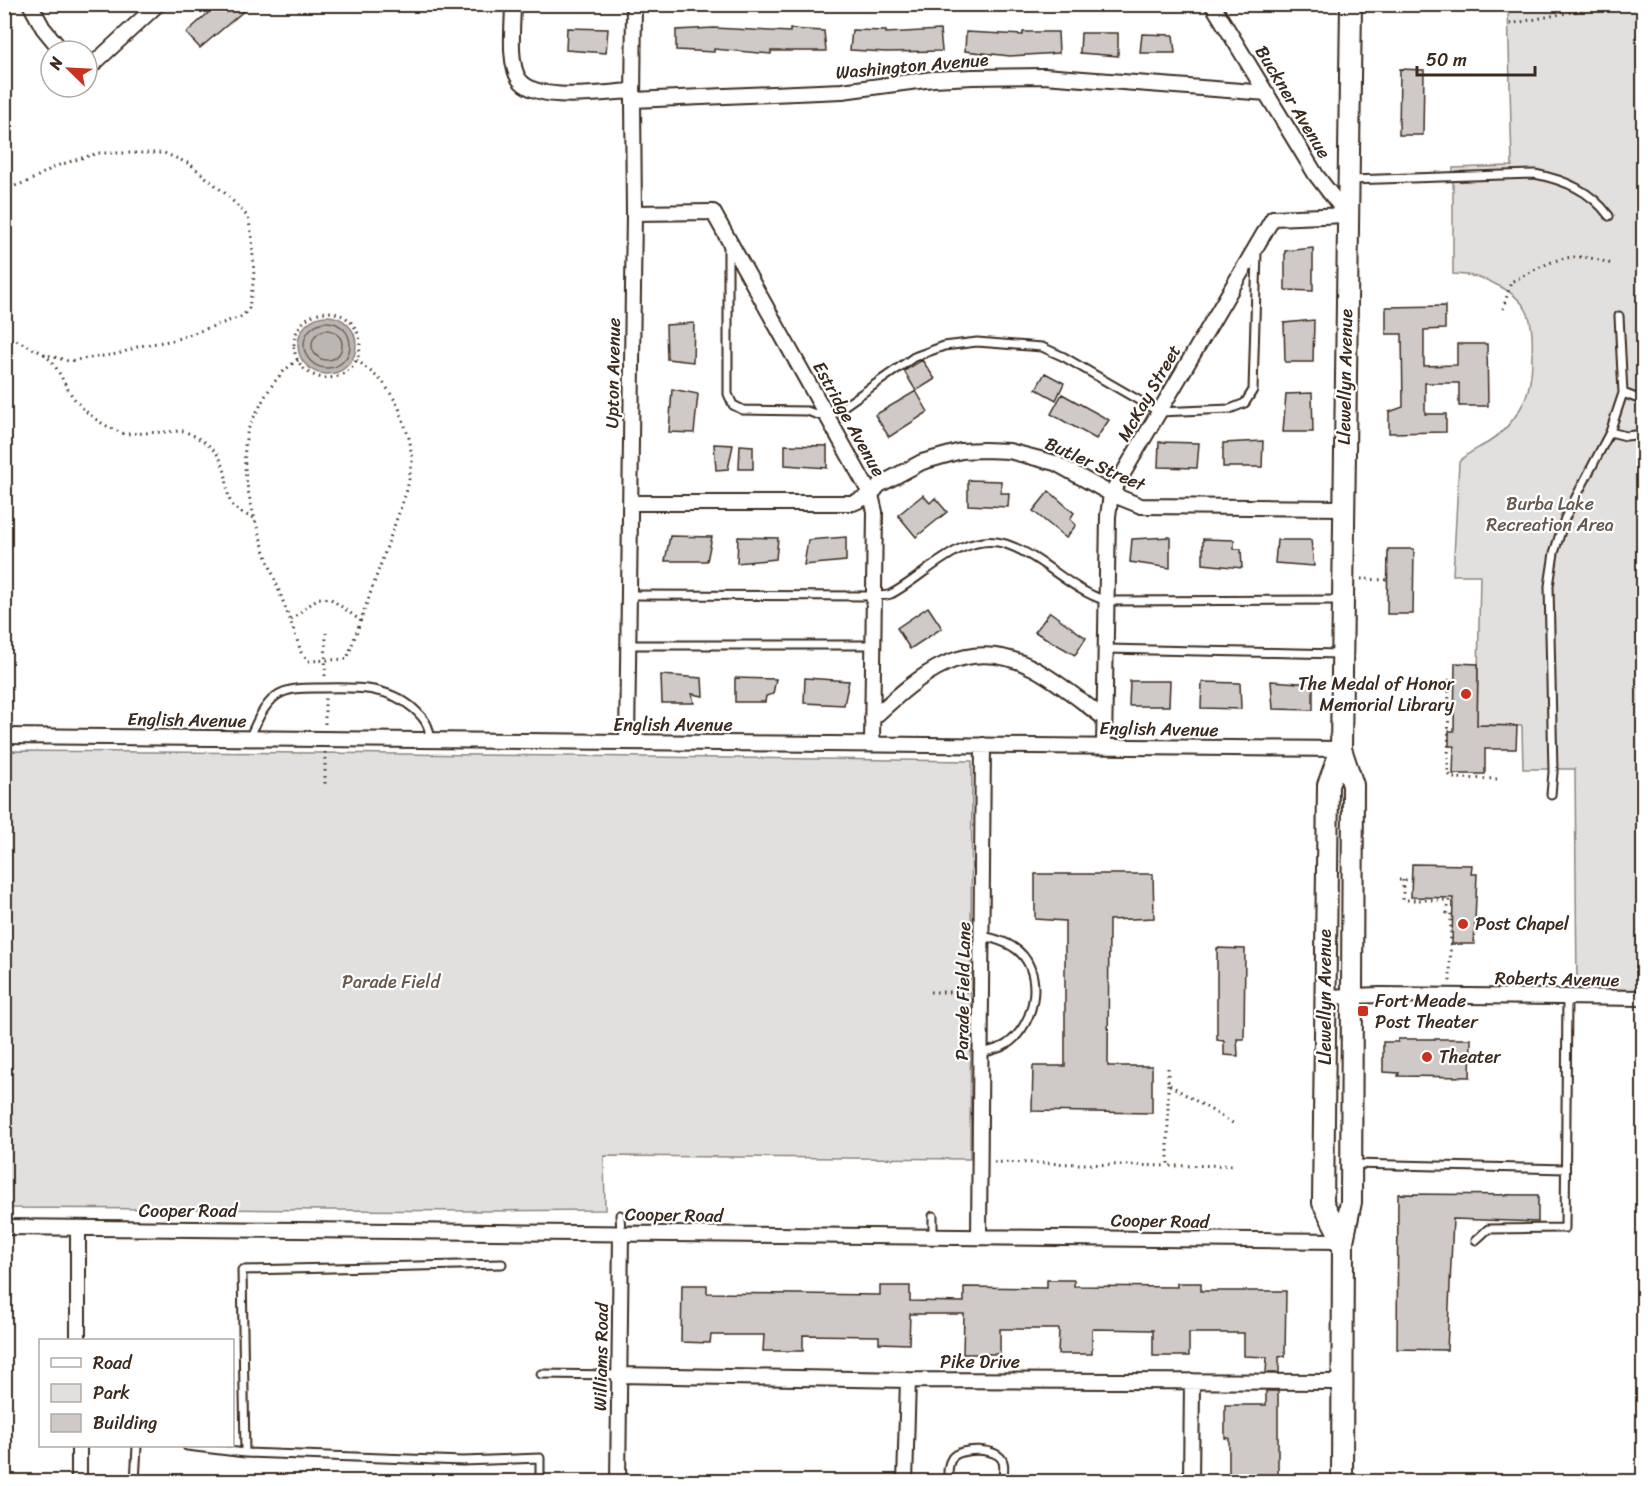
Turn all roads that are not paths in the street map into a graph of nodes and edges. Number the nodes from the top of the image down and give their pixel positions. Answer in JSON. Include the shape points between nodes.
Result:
{"nodes":[{"id":1,"x":30,"y":4,"type":"edge"},
{"id":2,"x":158,"y":4,"type":"edge"},
{"id":3,"x":513,"y":4,"type":"edge"},
{"id":4,"x":634,"y":4,"type":"edge"},
{"id":5,"x":1212,"y":4,"type":"edge"},
{"id":6,"x":1350,"y":4,"type":"edge"},
{"id":7,"x":52,"y":39,"type":"edge"},
{"id":8,"x":99,"y":59,"type":"edge"},
{"id":9,"x":1267,"y":93,"type":"junction"},
{"id":10,"x":633,"y":96,"type":"junction"},
{"id":11,"x":1348,"y":180,"type":"junction"},
{"id":12,"x":634,"y":213,"type":"junction"},
{"id":13,"x":1347,"y":215,"type":"junction"},
{"id":14,"x":1609,"y":216,"type":"dead end"},
{"id":15,"x":728,"y":240,"type":"junction"},
{"id":16,"x":1257,"y":246,"type":"junction"},
{"id":17,"x":1619,"y":315,"type":"dead end"},
{"id":18,"x":1623,"y":393,"type":"junction"},
{"id":19,"x":1644,"y":401,"type":"edge"},
{"id":20,"x":1159,"y":412,"type":"junction"},
{"id":21,"x":827,"y":418,"type":"junction"},
{"id":22,"x":1610,"y":432,"type":"junction"},
{"id":23,"x":1644,"y":434,"type":"edge"},
{"id":24,"x":1111,"y":494,"type":"junction"},
{"id":25,"x":871,"y":495,"type":"junction"},
{"id":26,"x":630,"y":503,"type":"junction"},
{"id":27,"x":1343,"y":508,"type":"junction"},
{"id":28,"x":629,"y":595,"type":"junction"},
{"id":29,"x":873,"y":596,"type":"junction"},
{"id":30,"x":1343,"y":600,"type":"junction"},
{"id":31,"x":1107,"y":601,"type":"junction"},
{"id":32,"x":628,"y":645,"type":"junction"},
{"id":33,"x":872,"y":645,"type":"junction"},
{"id":34,"x":1106,"y":649,"type":"junction"},
{"id":35,"x":1343,"y":654,"type":"junction"},
{"id":36,"x":1104,"y":718,"type":"junction"},
{"id":37,"x":872,"y":719,"type":"junction"},
{"id":38,"x":4,"y":736,"type":"edge"},
{"id":39,"x":249,"y":739,"type":"junction"},
{"id":40,"x":430,"y":740,"type":"junction"},
{"id":41,"x":627,"y":742,"type":"junction"},
{"id":42,"x":872,"y":744,"type":"junction"},
{"id":43,"x":983,"y":745,"type":"junction"},
{"id":44,"x":1104,"y":746,"type":"junction"},
{"id":45,"x":1341,"y":750,"type":"junction"},
{"id":46,"x":1551,"y":795,"type":"dead end"},
{"id":47,"x":982,"y":936,"type":"junction"},
{"id":48,"x":1351,"y":996,"type":"junction"},
{"id":49,"x":1325,"y":997,"type":"junction"},
{"id":50,"x":1567,"y":997,"type":"junction"},
{"id":51,"x":1644,"y":998,"type":"edge"},
{"id":52,"x":980,"y":1053,"type":"junction"},
{"id":53,"x":1351,"y":1164,"type":"junction"},
{"id":54,"x":1565,"y":1168,"type":"junction"},
{"id":55,"x":620,"y":1215,"type":"dead end"},
{"id":56,"x":933,"y":1216,"type":"dead end"},
{"id":57,"x":4,"y":1227,"type":"edge"},
{"id":58,"x":78,"y":1228,"type":"junction"},
{"id":59,"x":621,"y":1233,"type":"junction"},
{"id":60,"x":933,"y":1236,"type":"junction"},
{"id":61,"x":979,"y":1237,"type":"junction"},
{"id":62,"x":1476,"y":1240,"type":"dead end"},
{"id":63,"x":1343,"y":1241,"type":"junction"},
{"id":64,"x":502,"y":1264,"type":"dead end"},
{"id":65,"x":78,"y":1339,"type":"edge"},
{"id":66,"x":541,"y":1374,"type":"dead end"},
{"id":67,"x":619,"y":1375,"type":"junction"},
{"id":68,"x":908,"y":1380,"type":"junction"},
{"id":69,"x":1192,"y":1381,"type":"junction"},
{"id":70,"x":1341,"y":1382,"type":"junction"},
{"id":71,"x":79,"y":1447,"type":"edge"},
{"id":72,"x":137,"y":1447,"type":"edge"},
{"id":73,"x":195,"y":1447,"type":"edge"},
{"id":74,"x":245,"y":1453,"type":"junction"},
{"id":75,"x":79,"y":1482,"type":"edge"},
{"id":76,"x":135,"y":1482,"type":"edge"},
{"id":77,"x":540,"y":1482,"type":"edge"},
{"id":78,"x":618,"y":1482,"type":"edge"},
{"id":79,"x":905,"y":1482,"type":"edge"},
{"id":80,"x":948,"y":1482,"type":"edge"},
{"id":81,"x":1002,"y":1482,"type":"edge"},
{"id":82,"x":1191,"y":1482,"type":"edge"},
{"id":83,"x":1342,"y":1482,"type":"edge"}],
"edges":[{"from":1,"to":7,"type":"street"},
{"from":2,"to":8,"type":"street"},
{"from":3,"to":10,"type":"street","name":"Washington Avenue","via":[[513,60],[519,79],[530,88],[554,94]]},
{"from":4,"to":10,"type":"street","name":"Upton Avenue"},
{"from":5,"to":9,"type":"street","name":"Buckner Avenue"},
{"from":6,"to":11,"type":"street","name":"Llewellyn Avenue"},
{"from":9,"to":10,"type":"street","name":"Washington Avenue","via":[[1044,76],[985,76],[842,91]]},
{"from":9,"to":13,"type":"street","name":"Buckner Avenue","via":[[1316,175]]},
{"from":10,"to":12,"type":"street","name":"Upton Avenue"},
{"from":11,"to":13,"type":"street","name":"Llewellyn Avenue"},
{"from":11,"to":14,"type":"lane","via":[[1535,174],[1580,189],[1600,203]]},
{"from":12,"to":15,"type":"street","name":"Estridge Avenue","via":[[713,212]]},
{"from":12,"to":26,"type":"street","name":"Upton Avenue"},
{"from":13,"to":16,"type":"street","name":"McKay Street","via":[[1273,218]]},
{"from":13,"to":27,"type":"street","name":"Llewellyn Avenue"},
{"from":15,"to":21,"type":"street","name":"Estridge Avenue"},
{"from":15,"to":21,"type":"lane","via":[[728,394],[733,405],[743,410],[807,411]]},
{"from":16,"to":20,"type":"street","name":"McKay Street"},
{"from":16,"to":20,"type":"lane","via":[[1253,390],[1245,403],[1230,409]]},
{"from":17,"to":18,"type":"lane"},
{"from":18,"to":19,"type":"lane"},
{"from":18,"to":22,"type":"lane"},
{"from":20,"to":21,"type":"lane","via":[[1042,346],[977,342],[944,346],[914,357]]},
{"from":20,"to":24,"type":"street","name":"McKay Street"},
{"from":21,"to":25,"type":"street","name":"Estridge Avenue"},
{"from":22,"to":23,"type":"lane","via":[[1626,436]]},
{"from":22,"to":46,"type":"lane","via":[[1565,518],[1554,553],[1549,586]]},
{"from":24,"to":25,"type":"street","name":"Butler Street","via":[[1055,463],[1009,451],[984,450],[961,451],[922,462],[879,485]]},
{"from":24,"to":27,"type":"street","name":"Butler Street","via":[[1141,506]]},
{"from":24,"to":31,"type":"street","name":"McKay Street"},
{"from":25,"to":26,"type":"street","name":"Butler Street","via":[[853,503]]},
{"from":25,"to":29,"type":"street","name":"Estridge Avenue","via":[[875,512]]},
{"from":26,"to":28,"type":"street","name":"Upton Avenue"},
{"from":27,"to":30,"type":"street","name":"Llewellyn Avenue"},
{"from":28,"to":29,"type":"lane"},
{"from":28,"to":32,"type":"street","name":"Upton Avenue"},
{"from":29,"to":31,"type":"lane","via":[[889,595],[953,552],[990,542],[1019,550],[1074,587]]},
{"from":29,"to":33,"type":"street","name":"Estridge Avenue"},
{"from":30,"to":31,"type":"lane"},
{"from":30,"to":35,"type":"street","name":"Llewellyn Avenue"},
{"from":31,"to":34,"type":"street","name":"McKay Street"},
{"from":32,"to":33,"type":"lane"},
{"from":32,"to":41,"type":"street","name":"Upton Avenue"},
{"from":33,"to":37,"type":"street","name":"Estridge Avenue"},
{"from":34,"to":35,"type":"lane"},
{"from":34,"to":36,"type":"street","name":"McKay Street"},
{"from":35,"to":45,"type":"street","name":"Llewellyn Avenue"},
{"from":36,"to":37,"type":"street","via":[[1034,668],[1001,656],[978,653],[958,658],[920,679]]},
{"from":36,"to":44,"type":"street","name":"McKay Street"},
{"from":37,"to":42,"type":"street","name":"Estridge Avenue"},
{"from":38,"to":39,"type":"street","name":"English Avenue"},
{"from":39,"to":40,"type":"street","name":"English Avenue"},
{"from":39,"to":40,"type":"lane","via":[[260,715],[277,695],[298,688],[339,688],[382,690],[393,695],[422,717],[430,728]]},
{"from":40,"to":41,"type":"street","name":"English Avenue"},
{"from":41,"to":42,"type":"street","name":"English Avenue"},
{"from":42,"to":43,"type":"street","name":"English Avenue"},
{"from":43,"to":44,"type":"street","name":"English Avenue"},
{"from":43,"to":47,"type":"street","name":"Parade Field Lane"},
{"from":44,"to":45,"type":"street","name":"English Avenue"},
{"from":45,"to":48,"type":"street","name":"Llewellyn Avenue","via":[[1353,785]]},
{"from":45,"to":49,"type":"street","name":"Llewellyn Avenue","via":[[1328,785]]},
{"from":47,"to":52,"type":"street","name":"Parade Field Lane"},
{"from":47,"to":52,"type":"lane","via":[[1014,947],[1024,957],[1034,980],[1035,994],[1030,1014],[1008,1044]]},
{"from":48,"to":49,"type":"street","name":"Roberts Avenue"},
{"from":48,"to":50,"type":"street","name":"Roberts Avenue"},
{"from":48,"to":53,"type":"street","name":"Llewellyn Avenue"},
{"from":49,"to":63,"type":"street","name":"Llewellyn Avenue","via":[[1323,1203]]},
{"from":50,"to":51,"type":"street","name":"Roberts Avenue"},
{"from":50,"to":54,"type":"lane"},
{"from":52,"to":61,"type":"street","name":"Parade Field Lane"},
{"from":53,"to":54,"type":"lane"},
{"from":53,"to":63,"type":"street","name":"Llewellyn Avenue","via":[[1351,1202]]},
{"from":54,"to":62,"type":"lane","via":[[1564,1228],[1488,1229]]},
{"from":55,"to":59,"type":"lane"},
{"from":56,"to":60,"type":"lane"},
{"from":57,"to":58,"type":"street","name":"Cooper Road"},
{"from":58,"to":59,"type":"street","name":"Cooper Road"},
{"from":58,"to":65,"type":"street"},
{"from":59,"to":60,"type":"street","name":"Cooper Road"},
{"from":59,"to":67,"type":"street","name":"Williams Road"},
{"from":60,"to":61,"type":"street","name":"Cooper Road"},
{"from":61,"to":63,"type":"street","name":"Cooper Road"},
{"from":63,"to":70,"type":"street","name":"Llewellyn Avenue"},
{"from":64,"to":74,"type":"lane","via":[[242,1270]]},
{"from":66,"to":67,"type":"lane"},
{"from":67,"to":68,"type":"street","name":"Pike Drive"},
{"from":67,"to":78,"type":"street","name":"Williams Road"},
{"from":68,"to":69,"type":"street","name":"Pike Drive"},
{"from":68,"to":79,"type":"street"},
{"from":69,"to":70,"type":"street","name":"Pike Drive"},
{"from":69,"to":82,"type":"street"},
{"from":70,"to":83,"type":"street","name":"Llewellyn Avenue"},
{"from":71,"to":75,"type":"street"},
{"from":72,"to":76,"type":"lane"},
{"from":73,"to":74,"type":"lane"},
{"from":74,"to":77,"type":"lane","via":[[463,1461],[540,1458]]},
{"from":80,"to":81,"type":"lane","via":[[952,1457],[962,1451],[992,1451],[999,1455],[1003,1462]]}]}
